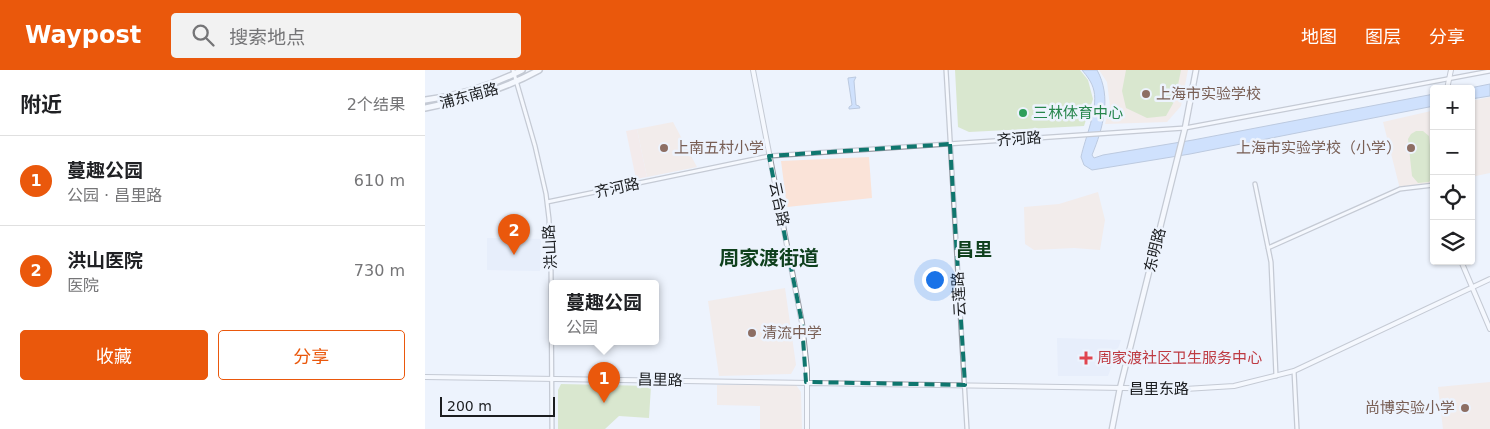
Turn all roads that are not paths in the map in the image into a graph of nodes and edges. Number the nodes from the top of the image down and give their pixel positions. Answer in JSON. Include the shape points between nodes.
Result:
{"nodes":[{"id":1,"x":522,"y":70,"type":"edge"},
{"id":2,"x":539,"y":70,"type":"edge"},
{"id":3,"x":753,"y":70,"type":"edge"},
{"id":4,"x":946,"y":70,"type":"edge"},
{"id":5,"x":1196,"y":70,"type":"edge"},
{"id":6,"x":1451,"y":70,"type":"edge"},
{"id":7,"x":1490,"y":71,"type":"edge"},
{"id":8,"x":514,"y":72,"type":"edge"},
{"id":9,"x":1449,"y":79,"type":"junction"},
{"id":10,"x":516,"y":82,"type":"junction"},
{"id":11,"x":1448,"y":85,"type":"edge"},
{"id":12,"x":425,"y":100,"type":"edge"},
{"id":13,"x":425,"y":108,"type":"edge"},
{"id":14,"x":1185,"y":128,"type":"junction"},
{"id":15,"x":950,"y":144,"type":"junction"},
{"id":16,"x":769,"y":156,"type":"junction"},
{"id":17,"x":1255,"y":184,"type":"dead end"},
{"id":18,"x":1430,"y":185,"type":"edge"},
{"id":19,"x":547,"y":202,"type":"junction"},
{"id":20,"x":1268,"y":248,"type":"junction"},
{"id":21,"x":1463,"y":265,"type":"edge"},
{"id":22,"x":1490,"y":279,"type":"edge"},
{"id":23,"x":551,"y":280,"type":"edge"},
{"id":24,"x":1472,"y":287,"type":"junction"},
{"id":25,"x":1490,"y":329,"type":"edge"},
{"id":26,"x":552,"y":345,"type":"edge"},
{"id":27,"x":1295,"y":371,"type":"junction"},
{"id":28,"x":1276,"y":376,"type":"junction"},
{"id":29,"x":425,"y":377,"type":"edge"},
{"id":30,"x":552,"y":378,"type":"junction"},
{"id":31,"x":806,"y":382,"type":"junction"},
{"id":32,"x":965,"y":385,"type":"junction"},
{"id":33,"x":1120,"y":388,"type":"junction"},
{"id":34,"x":552,"y":429,"type":"edge"},
{"id":35,"x":807,"y":429,"type":"edge"},
{"id":36,"x":967,"y":429,"type":"edge"},
{"id":37,"x":1112,"y":429,"type":"edge"},
{"id":38,"x":1297,"y":429,"type":"edge"}],
"edges":[{"from":1,"to":8,"type":"main road","name":"浦东南路"},
{"from":2,"to":10,"type":"main road","name":"浦东南路"},
{"from":3,"to":16,"type":"street","name":"云台路"},
{"from":4,"to":15,"type":"street","name":"云莲路"},
{"from":5,"to":14,"type":"main road","name":"东明路"},
{"from":6,"to":9,"type":"street"},
{"from":7,"to":9,"type":"street","name":"齐河路"},
{"from":8,"to":10,"type":"street","name":"洪山路"},
{"from":8,"to":12,"type":"main road","name":"浦东南路","via":[[481,88],[451,97]]},
{"from":9,"to":11,"type":"street"},
{"from":9,"to":14,"type":"street","name":"齐河路"},
{"from":10,"to":13,"type":"main road","name":"浦东南路","via":[[480,96]]},
{"from":10,"to":19,"type":"street","name":"洪山路","via":[[528,118]]},
{"from":14,"to":15,"type":"street","name":"齐河路"},
{"from":14,"to":33,"type":"main road","name":"东明路"},
{"from":15,"to":16,"type":"street","name":"齐河路"},
{"from":15,"to":32,"type":"street","name":"云莲路"},
{"from":16,"to":19,"type":"street","name":"齐河路"},
{"from":16,"to":31,"type":"street","name":"云台路","via":[[802,324]]},
{"from":17,"to":20,"type":"street"},
{"from":18,"to":20,"type":"street","via":[[1399,189]]},
{"from":19,"to":23,"type":"street","name":"洪山路"},
{"from":20,"to":28,"type":"street"},
{"from":21,"to":24,"type":"street"},
{"from":22,"to":24,"type":"street","name":"昌里东路"},
{"from":24,"to":25,"type":"street"},
{"from":24,"to":27,"type":"street","name":"昌里东路"},
{"from":26,"to":30,"type":"street","name":"洪山路"},
{"from":27,"to":28,"type":"street","name":"昌里东路"},
{"from":27,"to":38,"type":"street"},
{"from":28,"to":33,"type":"street","name":"昌里东路","via":[[1224,388]]},
{"from":29,"to":30,"type":"street","name":"昌里路"},
{"from":30,"to":31,"type":"street","name":"昌里路"},
{"from":30,"to":34,"type":"street","name":"洪山路"},
{"from":31,"to":32,"type":"street","name":"昌里东路"},
{"from":31,"to":35,"type":"street","name":"云台路"},
{"from":32,"to":33,"type":"street","name":"昌里东路"},
{"from":32,"to":36,"type":"street","name":"云莲路"},
{"from":33,"to":37,"type":"main road","name":"东明路"}]}
